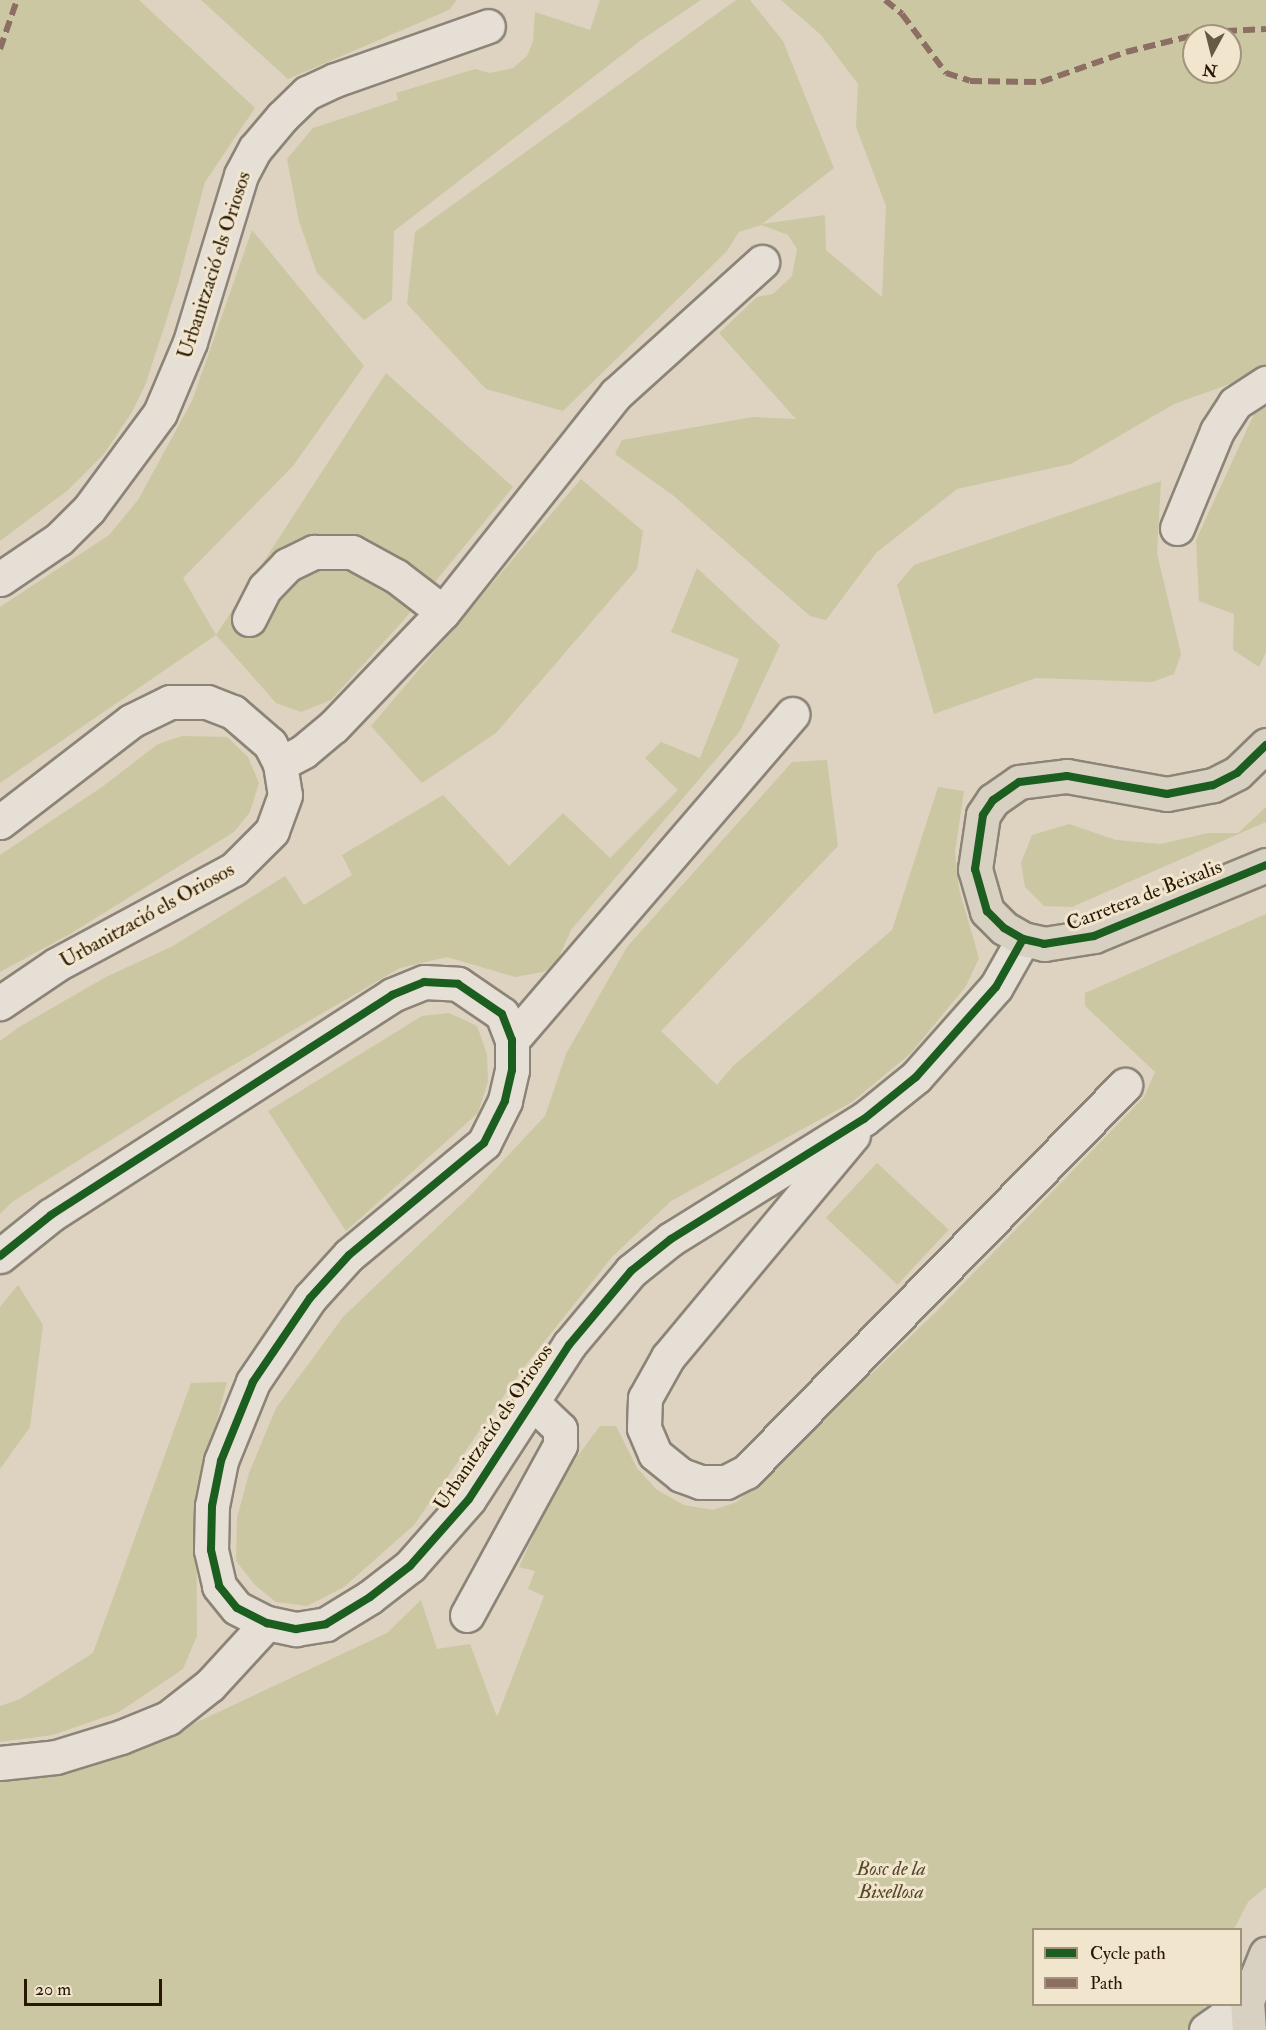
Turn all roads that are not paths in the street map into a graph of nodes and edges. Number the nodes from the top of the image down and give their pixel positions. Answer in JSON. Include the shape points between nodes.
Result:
{"nodes":[{"id":1,"x":488,"y":26,"type":"dead end"},
{"id":2,"x":762,"y":262,"type":"dead end"},
{"id":3,"x":1266,"y":383,"type":"edge"},
{"id":4,"x":1177,"y":528,"type":"dead end"},
{"id":5,"x":0,"y":579,"type":"edge"},
{"id":6,"x":442,"y":612,"type":"junction"},
{"id":7,"x":249,"y":619,"type":"dead end"},
{"id":8,"x":792,"y":714,"type":"dead end"},
{"id":9,"x":1266,"y":745,"type":"edge"},
{"id":10,"x":280,"y":764,"type":"junction"},
{"id":11,"x":0,"y":822,"type":"edge"},
{"id":12,"x":1266,"y":865,"type":"edge"},
{"id":13,"x":1023,"y":939,"type":"junction"},
{"id":14,"x":0,"y":1003,"type":"edge"},
{"id":15,"x":512,"y":1040,"type":"junction"},
{"id":16,"x":1125,"y":1085,"type":"dead end"},
{"id":17,"x":864,"y":1119,"type":"junction"},
{"id":18,"x":0,"y":1256,"type":"edge"},
{"id":19,"x":533,"y":1403,"type":"junction"},
{"id":20,"x":467,"y":1614,"type":"dead end"},
{"id":21,"x":267,"y":1623,"type":"junction"},
{"id":22,"x":0,"y":1763,"type":"edge"},
{"id":23,"x":1266,"y":1954,"type":"edge"},
{"id":24,"x":1248,"y":2016,"type":"edge"},
{"id":25,"x":1206,"y":2030,"type":"edge"}],
"edges":[{"from":1,"to":5,"type":"street","name":"Urbanització els Oriosos","via":[[335,80],[307,93],[282,117],[255,149],[241,176],[190,342],[160,413],[89,509],[59,539]]},
{"from":2,"to":6,"type":"street","via":[[616,394]]},
{"from":3,"to":4,"type":"street","via":[[1235,403],[1217,431]]},
{"from":6,"to":7,"type":"street","via":[[396,576],[352,552],[314,552],[287,565],[265,588]]},
{"from":6,"to":10,"type":"street","via":[[333,727],[304,751]]},
{"from":8,"to":15,"type":"street"},
{"from":9,"to":13,"type":"main road","name":"Carretera de Beixalis","via":[[1238,773],[1213,785],[1167,794],[1067,776],[1035,777],[1006,790],[983,815],[975,869],[987,911]]},
{"from":10,"to":11,"type":"street","name":"Urbanització els Oriosos","via":[[270,744],[233,712],[207,702],[170,702],[131,721]]},
{"from":10,"to":14,"type":"street","name":"Urbanització els Oriosos","via":[[285,795],[280,816],[255,852],[196,891],[56,965]]},
{"from":12,"to":13,"type":"main road","name":"Carretera de Beixalis","via":[[1094,936],[1068,943]]},
{"from":13,"to":17,"type":"street","name":"Urbanització els Oriosos","via":[[996,987],[961,1028],[916,1077]]},
{"from":15,"to":18,"type":"street","name":"Urbanització els Oriosos","via":[[502,1014],[458,984],[424,982],[392,995],[51,1215]]},
{"from":15,"to":21,"type":"street","name":"Urbanització els Oriosos","via":[[506,1101],[484,1143],[349,1255],[310,1298],[273,1348],[238,1416],[221,1461],[212,1506],[211,1550],[219,1586],[237,1608]]},
{"from":16,"to":17,"type":"street","via":[[746,1472],[726,1482],[700,1482],[681,1475],[655,1454],[644,1428],[645,1398],[668,1357],[845,1147]]},
{"from":17,"to":19,"type":"street","name":"Urbanització els Oriosos","via":[[671,1239],[632,1271],[569,1345]]},
{"from":19,"to":20,"type":"street","via":[[560,1429],[560,1445]]},
{"from":19,"to":21,"type":"street","name":"Urbanització els Oriosos","via":[[469,1499],[410,1566],[326,1624],[296,1629]]},
{"from":21,"to":22,"type":"street","via":[[210,1685],[168,1718],[56,1756]]},
{"from":23,"to":24,"type":"main road"},
{"from":24,"to":25,"type":"street"}]}
